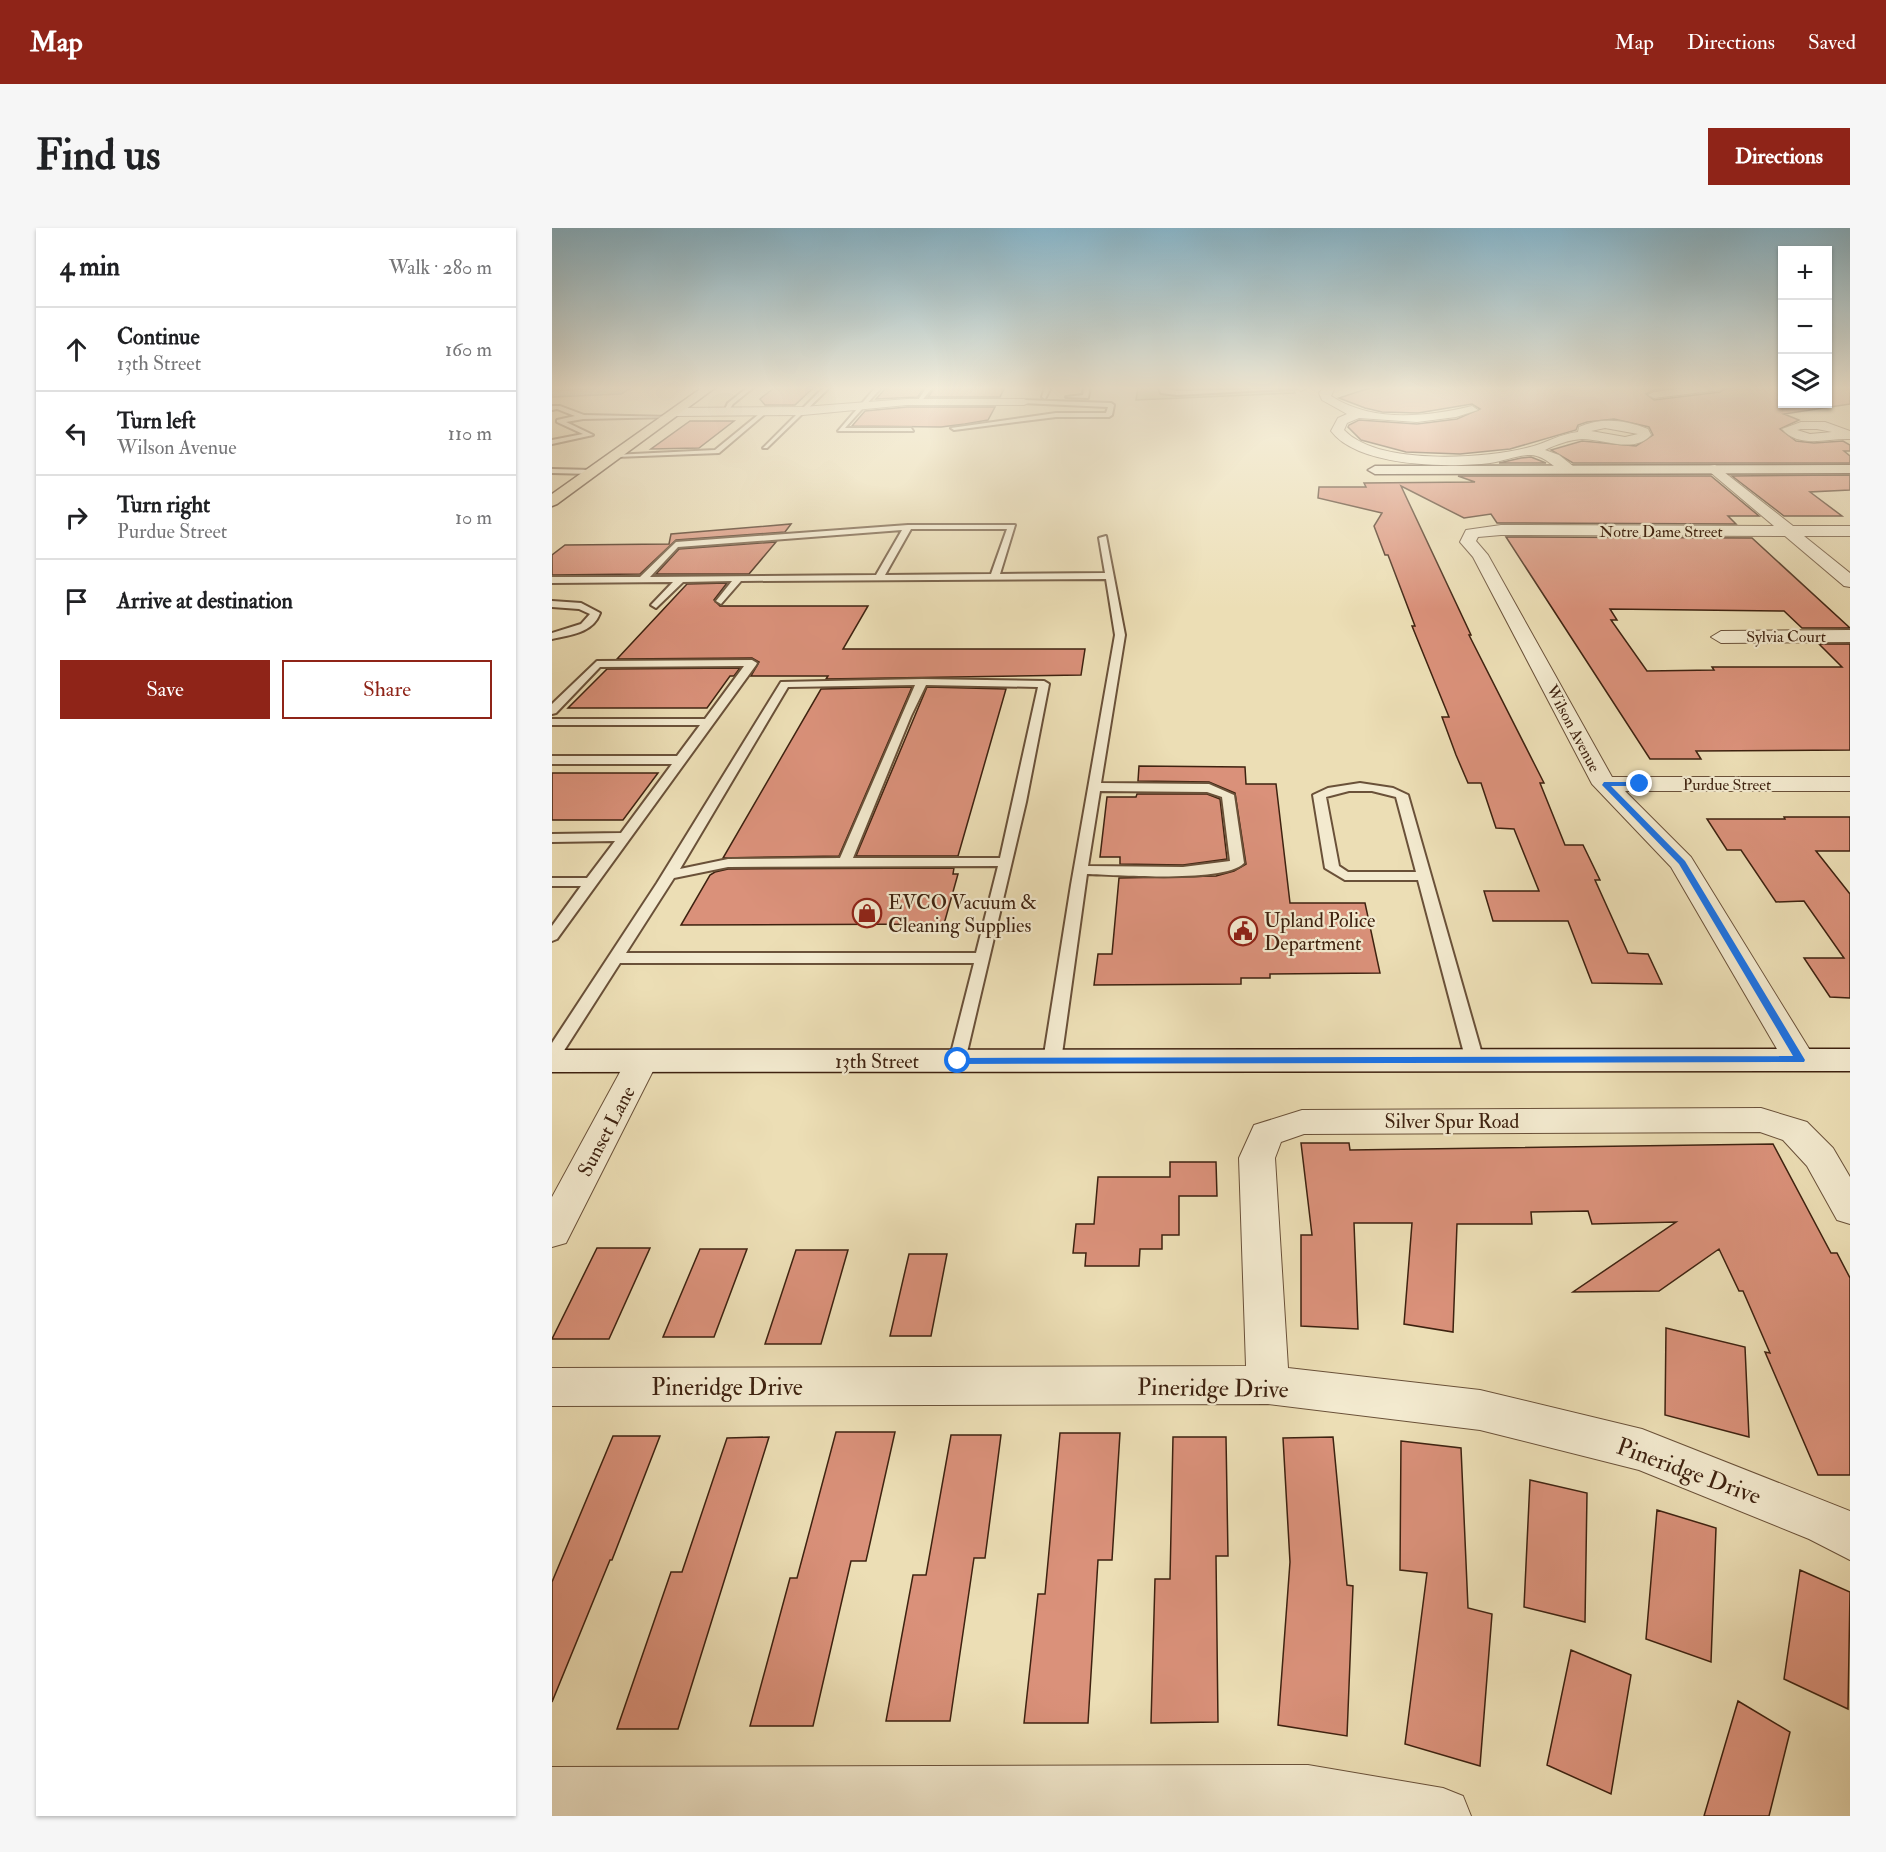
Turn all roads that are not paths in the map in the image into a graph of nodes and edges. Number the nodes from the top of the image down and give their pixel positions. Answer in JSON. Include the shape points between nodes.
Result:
{"nodes":[{"id":1,"x":607,"y":461,"type":"edge"},
{"id":2,"x":1560,"y":461,"type":"edge"},
{"id":3,"x":1568,"y":469,"type":"junction"},
{"id":4,"x":1715,"y":469,"type":"junction"},
{"id":5,"x":1850,"y":469,"type":"edge"},
{"id":6,"x":1375,"y":470,"type":"dead end"},
{"id":7,"x":552,"y":471,"type":"edge"},
{"id":8,"x":592,"y":471,"type":"junction"},
{"id":9,"x":552,"y":501,"type":"edge"},
{"id":10,"x":908,"y":527,"type":"junction"},
{"id":11,"x":1789,"y":531,"type":"junction"},
{"id":12,"x":1850,"y":531,"type":"edge"},
{"id":13,"x":1472,"y":532,"type":"joint"},
{"id":14,"x":1103,"y":538,"type":"dead end"},
{"id":15,"x":995,"y":576,"type":"junction"},
{"id":16,"x":1110,"y":576,"type":"junction"},
{"id":17,"x":879,"y":577,"type":"junction"},
{"id":18,"x":682,"y":578,"type":"junction"},
{"id":19,"x":740,"y":578,"type":"junction"},
{"id":20,"x":642,"y":579,"type":"junction"},
{"id":21,"x":552,"y":580,"type":"edge"},
{"id":22,"x":1850,"y":582,"type":"edge"},
{"id":23,"x":721,"y":601,"type":"dead end"},
{"id":24,"x":552,"y":604,"type":"edge"},
{"id":25,"x":656,"y":605,"type":"dead end"},
{"id":26,"x":552,"y":636,"type":"edge"},
{"id":27,"x":1850,"y":636,"type":"edge"},
{"id":28,"x":1721,"y":637,"type":"dead end"},
{"id":29,"x":922,"y":682,"type":"junction"},
{"id":30,"x":552,"y":711,"type":"edge"},
{"id":31,"x":552,"y":722,"type":"edge"},
{"id":32,"x":709,"y":722,"type":"junction"},
{"id":33,"x":552,"y":760,"type":"edge"},
{"id":34,"x":681,"y":760,"type":"junction"},
{"id":35,"x":1604,"y":784,"type":"junction"},
{"id":36,"x":1850,"y":784,"type":"edge"},
{"id":37,"x":1095,"y":787,"type":"junction"},
{"id":38,"x":624,"y":837,"type":"junction"},
{"id":39,"x":552,"y":838,"type":"edge"},
{"id":40,"x":845,"y":862,"type":"junction"},
{"id":41,"x":1005,"y":862,"type":"junction"},
{"id":42,"x":1080,"y":870,"type":"junction"},
{"id":43,"x":669,"y":875,"type":"junction"},
{"id":44,"x":1424,"y":876,"type":"junction"},
{"id":45,"x":552,"y":882,"type":"edge"},
{"id":46,"x":592,"y":882,"type":"junction"},
{"id":47,"x":552,"y":936,"type":"edge"},
{"id":48,"x":616,"y":958,"type":"junction"},
{"id":49,"x":981,"y":958,"type":"junction"},
{"id":50,"x":552,"y":1056,"type":"edge"},
{"id":51,"x":1800,"y":1060,"type":"junction"},
{"id":52,"x":1850,"y":1060,"type":"edge"},
{"id":53,"x":552,"y":1061,"type":"edge"},
{"id":54,"x":642,"y":1061,"type":"junction"},
{"id":55,"x":958,"y":1061,"type":"junction"},
{"id":56,"x":1052,"y":1061,"type":"junction"},
{"id":57,"x":1475,"y":1061,"type":"junction"},
{"id":58,"x":1850,"y":1210,"type":"edge"},
{"id":59,"x":552,"y":1232,"type":"edge"},
{"id":60,"x":1268,"y":1385,"type":"junction"},
{"id":61,"x":552,"y":1387,"type":"edge"},
{"id":62,"x":1850,"y":1537,"type":"edge"},
{"id":63,"x":552,"y":1795,"type":"edge"},
{"id":64,"x":1443,"y":1816,"type":"edge"}],
"edges":[{"from":1,"to":8,"type":"main road"},
{"from":2,"to":3,"type":"street"},
{"from":3,"to":4,"type":"street"},
{"from":3,"to":6,"type":"street"},
{"from":4,"to":5,"type":"street"},
{"from":4,"to":11,"type":"street"},
{"from":7,"to":8,"type":"lane"},
{"from":8,"to":9,"type":"main road"},
{"from":10,"to":15,"type":"lane","via":[[1012,527]]},
{"from":10,"to":17,"type":"lane"},
{"from":10,"to":20,"type":"lane","via":[[676,545]]},
{"from":11,"to":12,"type":"street","name":"Notre Dame Street"},
{"from":11,"to":13,"type":"street","name":"Notre Dame Street"},
{"from":11,"to":22,"type":"street"},
{"from":13,"to":35,"type":"street","name":"Wilson Avenue","via":[[1468,542],[1480,555]]},
{"from":14,"to":16,"type":"lane"},
{"from":15,"to":16,"type":"lane"},
{"from":15,"to":17,"type":"lane"},
{"from":16,"to":37,"type":"lane","via":[[1120,635]]},
{"from":17,"to":19,"type":"lane"},
{"from":18,"to":19,"type":"lane"},
{"from":18,"to":20,"type":"lane"},
{"from":18,"to":25,"type":"lane"},
{"from":19,"to":23,"type":"lane"},
{"from":20,"to":21,"type":"lane"},
{"from":24,"to":26,"type":"lane","via":[[581,606],[595,613],[589,624]]},
{"from":27,"to":28,"type":"street","name":"Sylvia Court"},
{"from":29,"to":40,"type":"lane"},
{"from":29,"to":41,"type":"lane","via":[[1044,684]]},
{"from":29,"to":43,"type":"lane","via":[[785,684]]},
{"from":30,"to":32,"type":"lane","via":[[597,664],[752,663]]},
{"from":31,"to":32,"type":"lane"},
{"from":32,"to":34,"type":"lane"},
{"from":33,"to":34,"type":"lane"},
{"from":34,"to":38,"type":"lane"},
{"from":35,"to":36,"type":"street","name":"Purdue Street"},
{"from":35,"to":51,"type":"street","name":"Wilson Avenue","via":[[1682,863]]},
{"from":37,"to":42,"type":"lane"},
{"from":37,"to":42,"type":"lane","via":[[1209,788],[1228,795],[1237,863],[1199,870]]},
{"from":38,"to":39,"type":"lane"},
{"from":38,"to":46,"type":"lane"},
{"from":40,"to":41,"type":"lane"},
{"from":40,"to":43,"type":"lane","via":[[728,863]]},
{"from":41,"to":49,"type":"lane"},
{"from":42,"to":56,"type":"lane"},
{"from":43,"to":48,"type":"lane"},
{"from":44,"to":44,"type":"lane","via":[[1402,795],[1388,788],[1334,789],[1319,795],[1332,868],[1345,876]]},
{"from":44,"to":57,"type":"lane"},
{"from":45,"to":46,"type":"lane"},
{"from":46,"to":47,"type":"lane"},
{"from":48,"to":49,"type":"lane"},
{"from":48,"to":50,"type":"lane"},
{"from":49,"to":55,"type":"lane"},
{"from":51,"to":52,"type":"street","name":"13th Street"},
{"from":51,"to":57,"type":"street","name":"13th Street"},
{"from":53,"to":54,"type":"street","name":"13th Street"},
{"from":54,"to":55,"type":"street","name":"13th Street"},
{"from":54,"to":59,"type":"street","name":"Sunset Lane"},
{"from":55,"to":56,"type":"street","name":"13th Street"},
{"from":56,"to":57,"type":"street","name":"13th Street"},
{"from":58,"to":60,"type":"street","name":"Silver Spur Road","via":[[1820,1157],[1796,1131],[1761,1120],[1302,1122],[1266,1134],[1257,1158]]},
{"from":60,"to":61,"type":"street","name":"Pineridge Drive"},
{"from":60,"to":62,"type":"street","name":"Pineridge Drive","via":[[1480,1410],[1642,1450],[1826,1522]]},
{"from":63,"to":64,"type":"street","via":[[1308,1792]]}]}
